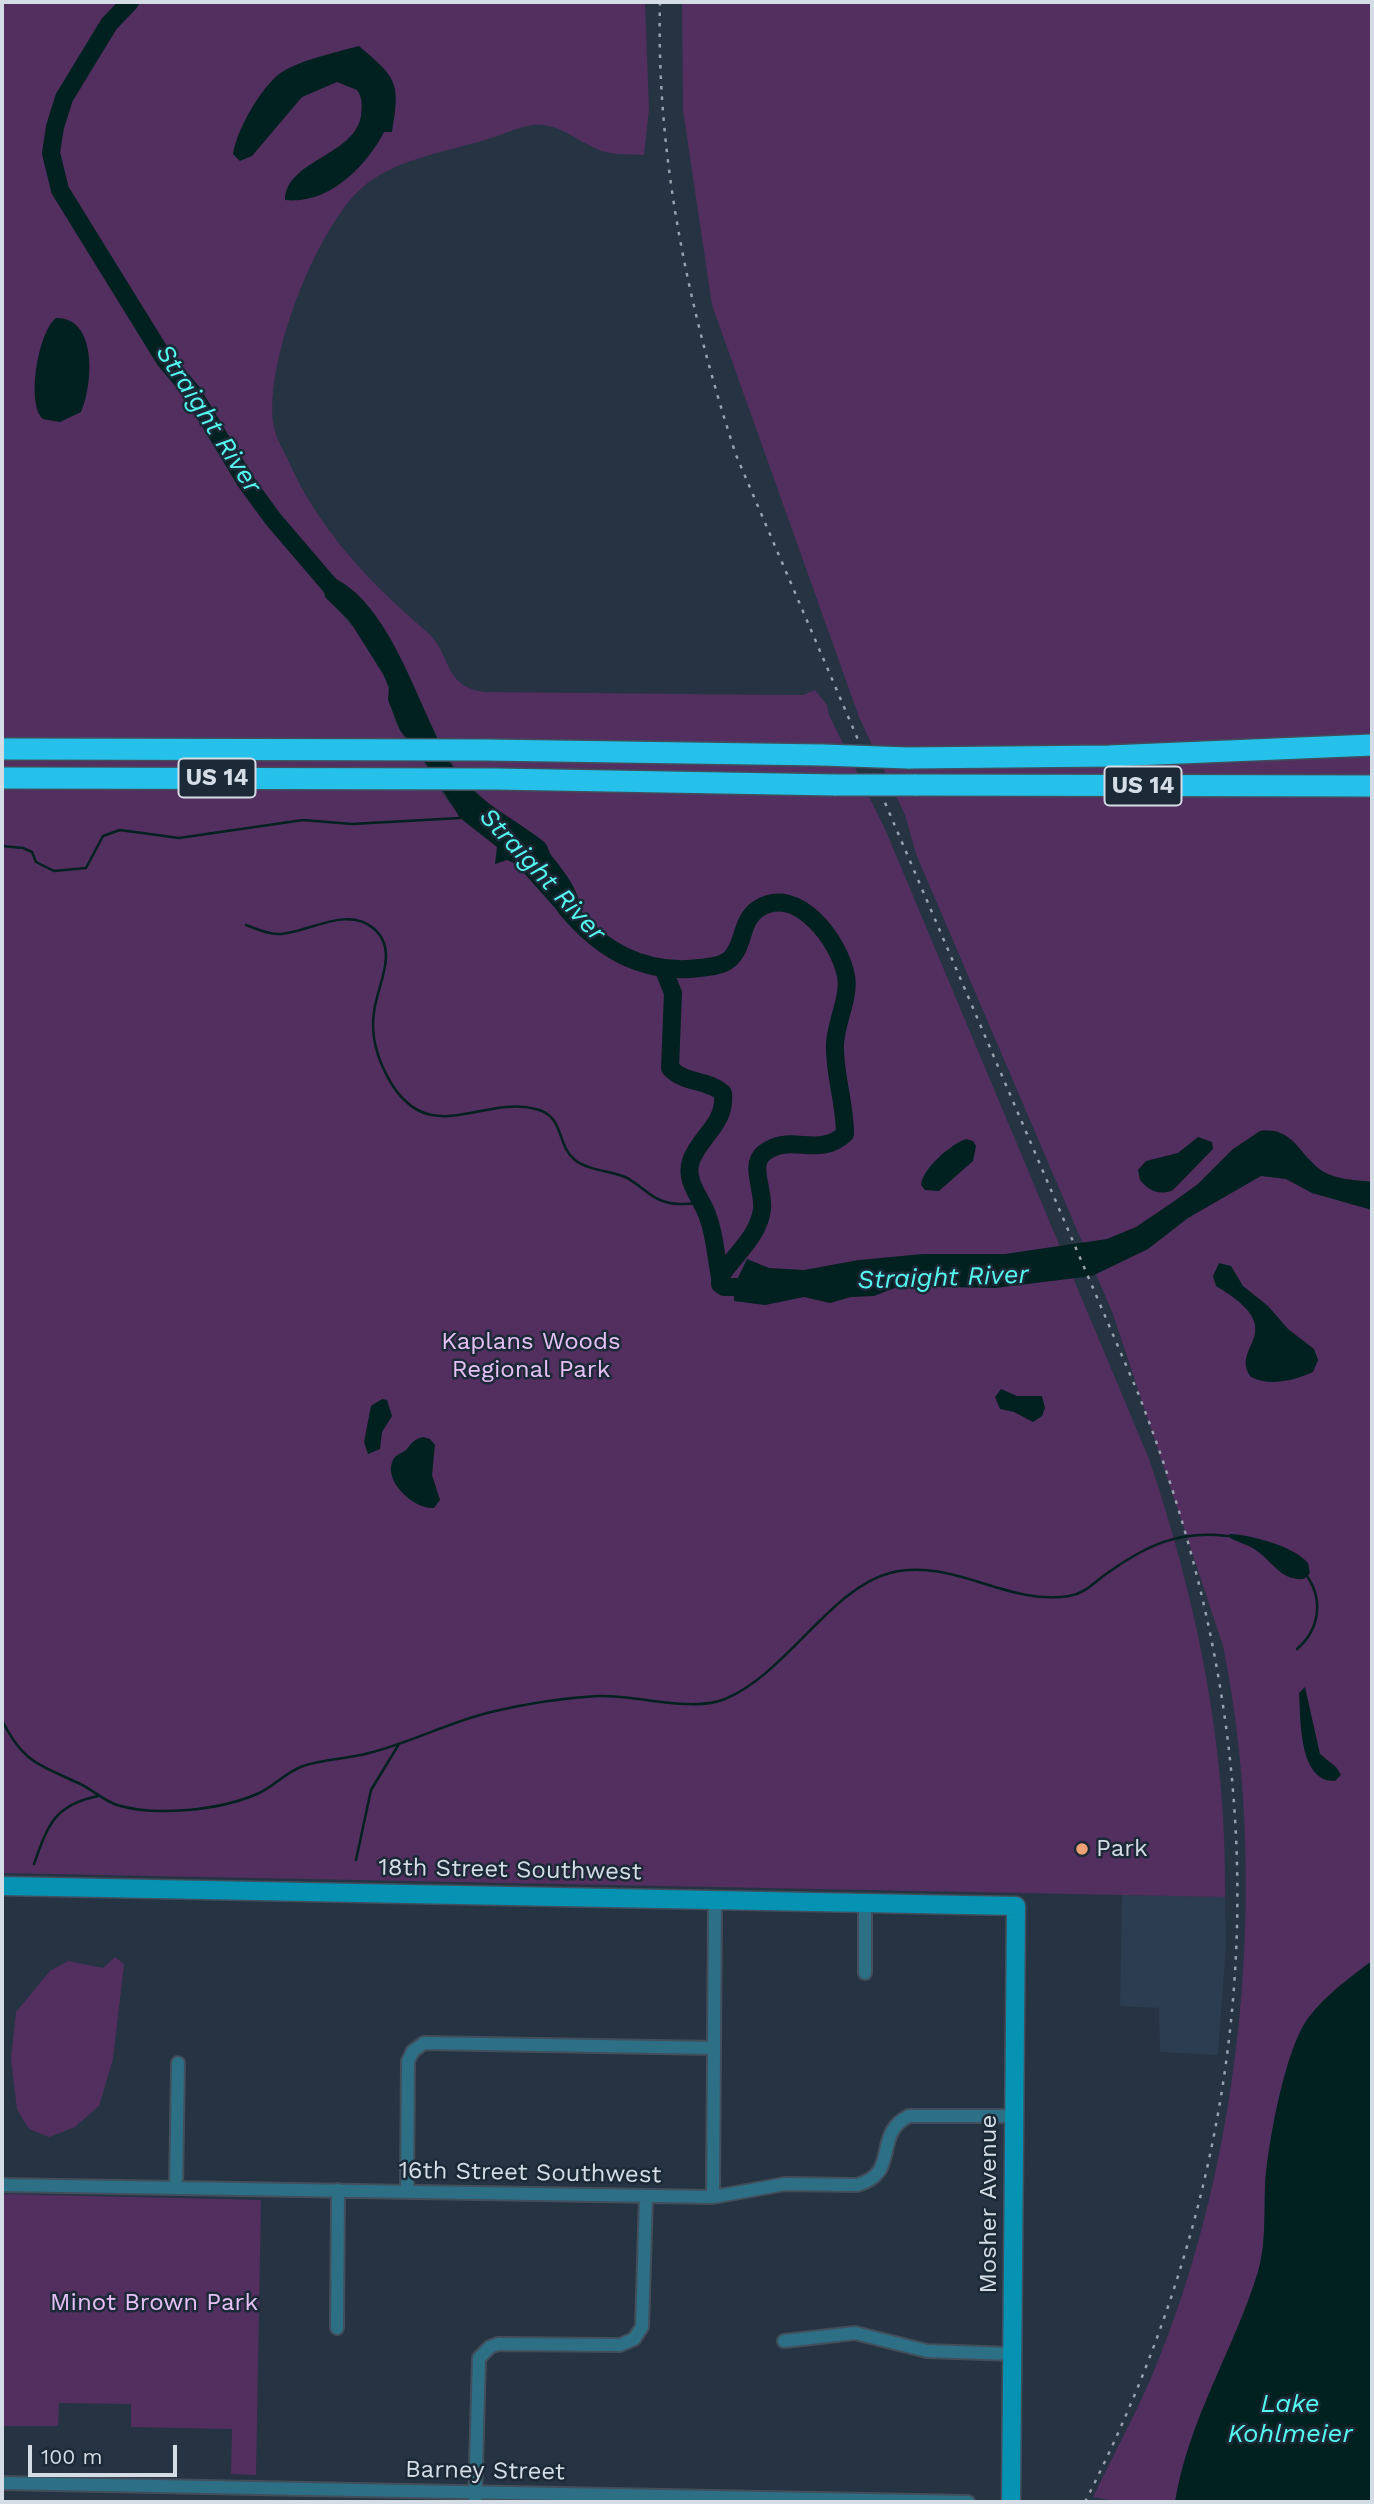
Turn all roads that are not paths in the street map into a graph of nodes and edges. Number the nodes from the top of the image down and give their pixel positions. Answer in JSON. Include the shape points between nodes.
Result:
{"nodes":[{"id":1,"x":1372,"y":734,"type":"edge"},
{"id":2,"x":1372,"y":745,"type":"edge"},
{"id":3,"x":2,"y":750,"type":"edge"},
{"id":4,"x":1214,"y":751,"type":"junction"},
{"id":5,"x":2,"y":778,"type":"edge"},
{"id":6,"x":1221,"y":786,"type":"junction"},
{"id":7,"x":1372,"y":786,"type":"edge"},
{"id":8,"x":1372,"y":800,"type":"edge"},
{"id":9,"x":2,"y":1886,"type":"edge"},
{"id":10,"x":715,"y":1899,"type":"junction"},
{"id":11,"x":865,"y":1903,"type":"junction"},
{"id":12,"x":1016,"y":1906,"type":"joint"},
{"id":13,"x":865,"y":1973,"type":"dead end"},
{"id":14,"x":714,"y":2048,"type":"junction"},
{"id":15,"x":178,"y":2063,"type":"dead end"},
{"id":16,"x":1014,"y":2116,"type":"junction"},
{"id":17,"x":2,"y":2185,"type":"edge"},
{"id":18,"x":176,"y":2188,"type":"junction"},
{"id":19,"x":338,"y":2190,"type":"junction"},
{"id":20,"x":407,"y":2192,"type":"junction"},
{"id":21,"x":646,"y":2196,"type":"junction"},
{"id":22,"x":713,"y":2197,"type":"junction"},
{"id":23,"x":337,"y":2328,"type":"dead end"},
{"id":24,"x":784,"y":2341,"type":"dead end"},
{"id":25,"x":1013,"y":2354,"type":"junction"},
{"id":26,"x":2,"y":2483,"type":"edge"},
{"id":27,"x":336,"y":2496,"type":"edge"},
{"id":28,"x":475,"y":2497,"type":"edge"},
{"id":29,"x":624,"y":2499,"type":"edge"},
{"id":30,"x":968,"y":2502,"type":"edge"},
{"id":31,"x":1012,"y":2502,"type":"edge"}],
"edges":[{"from":1,"to":4,"type":"highway"},
{"from":2,"to":4,"type":"highway","number":"US 14"},
{"from":3,"to":4,"type":"highway","number":"US 14","bridge":true,"via":[[486,750],[908,758]]},
{"from":5,"to":6,"type":"highway","number":"US 14","bridge":true},
{"from":6,"to":7,"type":"highway","number":"US 14"},
{"from":6,"to":8,"type":"highway"},
{"from":9,"to":10,"type":"street","name":"18th Street Southwest"},
{"from":10,"to":11,"type":"street","name":"18th Street Southwest"},
{"from":10,"to":14,"type":"street"},
{"from":11,"to":12,"type":"street","name":"18th Street Southwest"},
{"from":11,"to":13,"type":"street"},
{"from":12,"to":16,"type":"street","name":"Mosher Avenue"},
{"from":14,"to":20,"type":"street","via":[[424,2043],[408,2061]]},
{"from":14,"to":22,"type":"street"},
{"from":15,"to":18,"type":"street"},
{"from":16,"to":22,"type":"street","name":"16th Street Southwest","via":[[909,2116],[890,2133],[884,2164],[867,2182],[785,2184]]},
{"from":16,"to":25,"type":"street","name":"Mosher Avenue"},
{"from":17,"to":18,"type":"street","name":"16th Street Southwest"},
{"from":18,"to":19,"type":"street","name":"16th Street Southwest"},
{"from":19,"to":20,"type":"street","name":"16th Street Southwest"},
{"from":19,"to":23,"type":"street"},
{"from":20,"to":21,"type":"street","name":"16th Street Southwest"},
{"from":21,"to":22,"type":"street","name":"16th Street Southwest"},
{"from":21,"to":28,"type":"street","via":[[643,2319],[634,2339],[620,2345],[498,2344],[479,2358]]},
{"from":24,"to":25,"type":"street","via":[[855,2333],[927,2351]]},
{"from":25,"to":31,"type":"street","name":"Mosher Avenue"},
{"from":26,"to":27,"type":"street","name":"Barney Street"},
{"from":27,"to":28,"type":"street","name":"Barney Street"},
{"from":28,"to":29,"type":"street","name":"Barney Street"},
{"from":29,"to":30,"type":"street","name":"Barney Street"}]}
